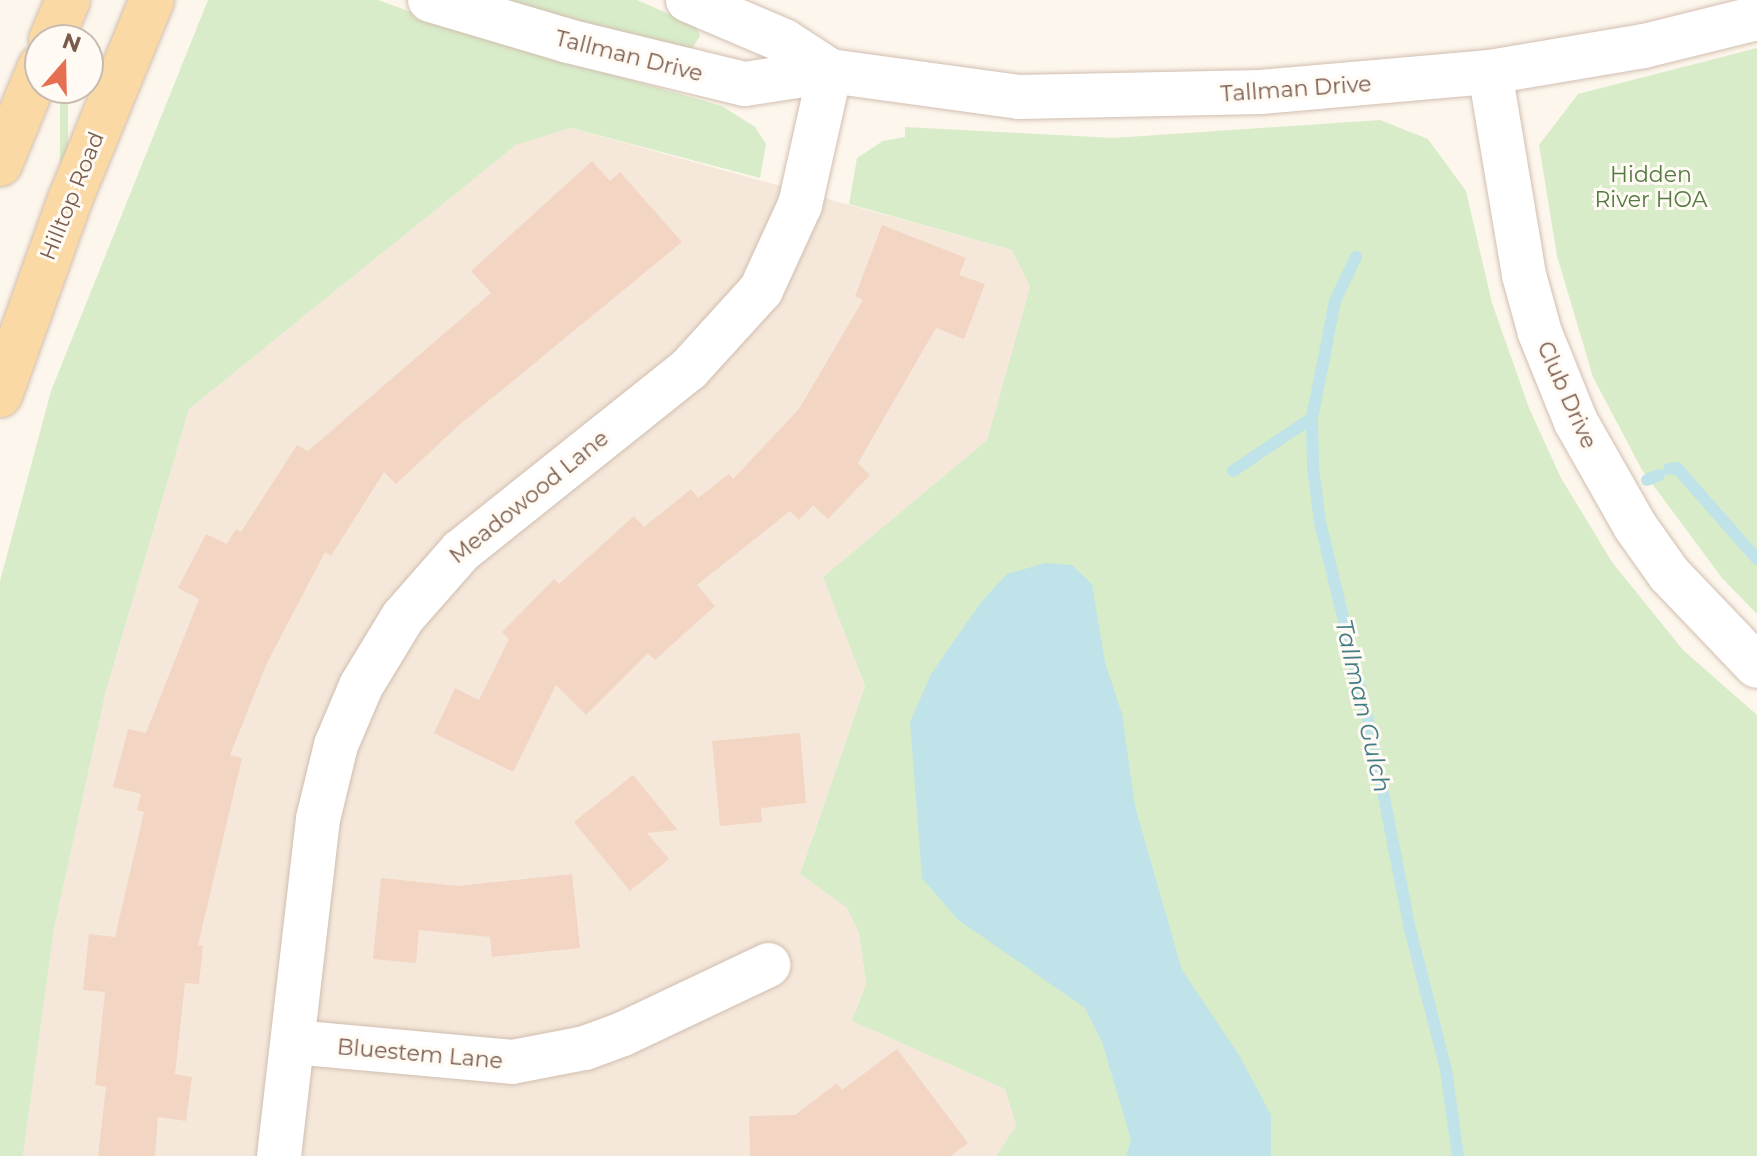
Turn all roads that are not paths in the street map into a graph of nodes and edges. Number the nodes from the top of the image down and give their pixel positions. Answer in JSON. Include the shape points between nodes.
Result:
{"nodes":[{"id":1,"x":68,"y":0,"type":"edge"},
{"id":2,"x":152,"y":0,"type":"edge"},
{"id":3,"x":430,"y":0,"type":"edge"},
{"id":4,"x":688,"y":0,"type":"edge"},
{"id":5,"x":1757,"y":18,"type":"edge"},
{"id":6,"x":58,"y":24,"type":"edge"},
{"id":7,"x":830,"y":71,"type":"junction"},
{"id":8,"x":1490,"y":72,"type":"junction"},
{"id":9,"x":25,"y":104,"type":"edge"},
{"id":10,"x":0,"y":164,"type":"edge"},
{"id":11,"x":0,"y":395,"type":"edge"},
{"id":12,"x":1757,"y":666,"type":"edge"},
{"id":13,"x":768,"y":965,"type":"dead end"},
{"id":14,"x":293,"y":1042,"type":"junction"},
{"id":15,"x":279,"y":1156,"type":"edge"}],
"edges":[{"from":1,"to":6,"type":"main road"},
{"from":2,"to":11,"type":"main road","name":"Hilltop Road","via":[[69,202]]},
{"from":3,"to":7,"type":"street","name":"Tallman Drive","via":[[582,45],[745,84]]},
{"from":4,"to":7,"type":"street","name":"Tallman Drive","via":[[784,41]]},
{"from":5,"to":8,"type":"street","name":"Tallman Drive","via":[[1644,46]]},
{"from":7,"to":8,"type":"street","name":"Tallman Drive","via":[[962,92],[1068,98],[1322,89]]},
{"from":7,"to":14,"type":"street","name":"Meadowood Lane","via":[[797,215],[778,263],[752,302],[689,369],[461,551],[403,617],[361,686],[336,745],[318,819]]},
{"from":8,"to":12,"type":"street","name":"Club Drive","via":[[1524,275],[1540,333],[1576,422],[1669,574]]},
{"from":9,"to":10,"type":"main road"},
{"from":13,"to":14,"type":"street","name":"Bluestem Lane","via":[[623,1034],[585,1048],[512,1062]]},
{"from":14,"to":15,"type":"street","name":"Meadowood Lane"}]}
